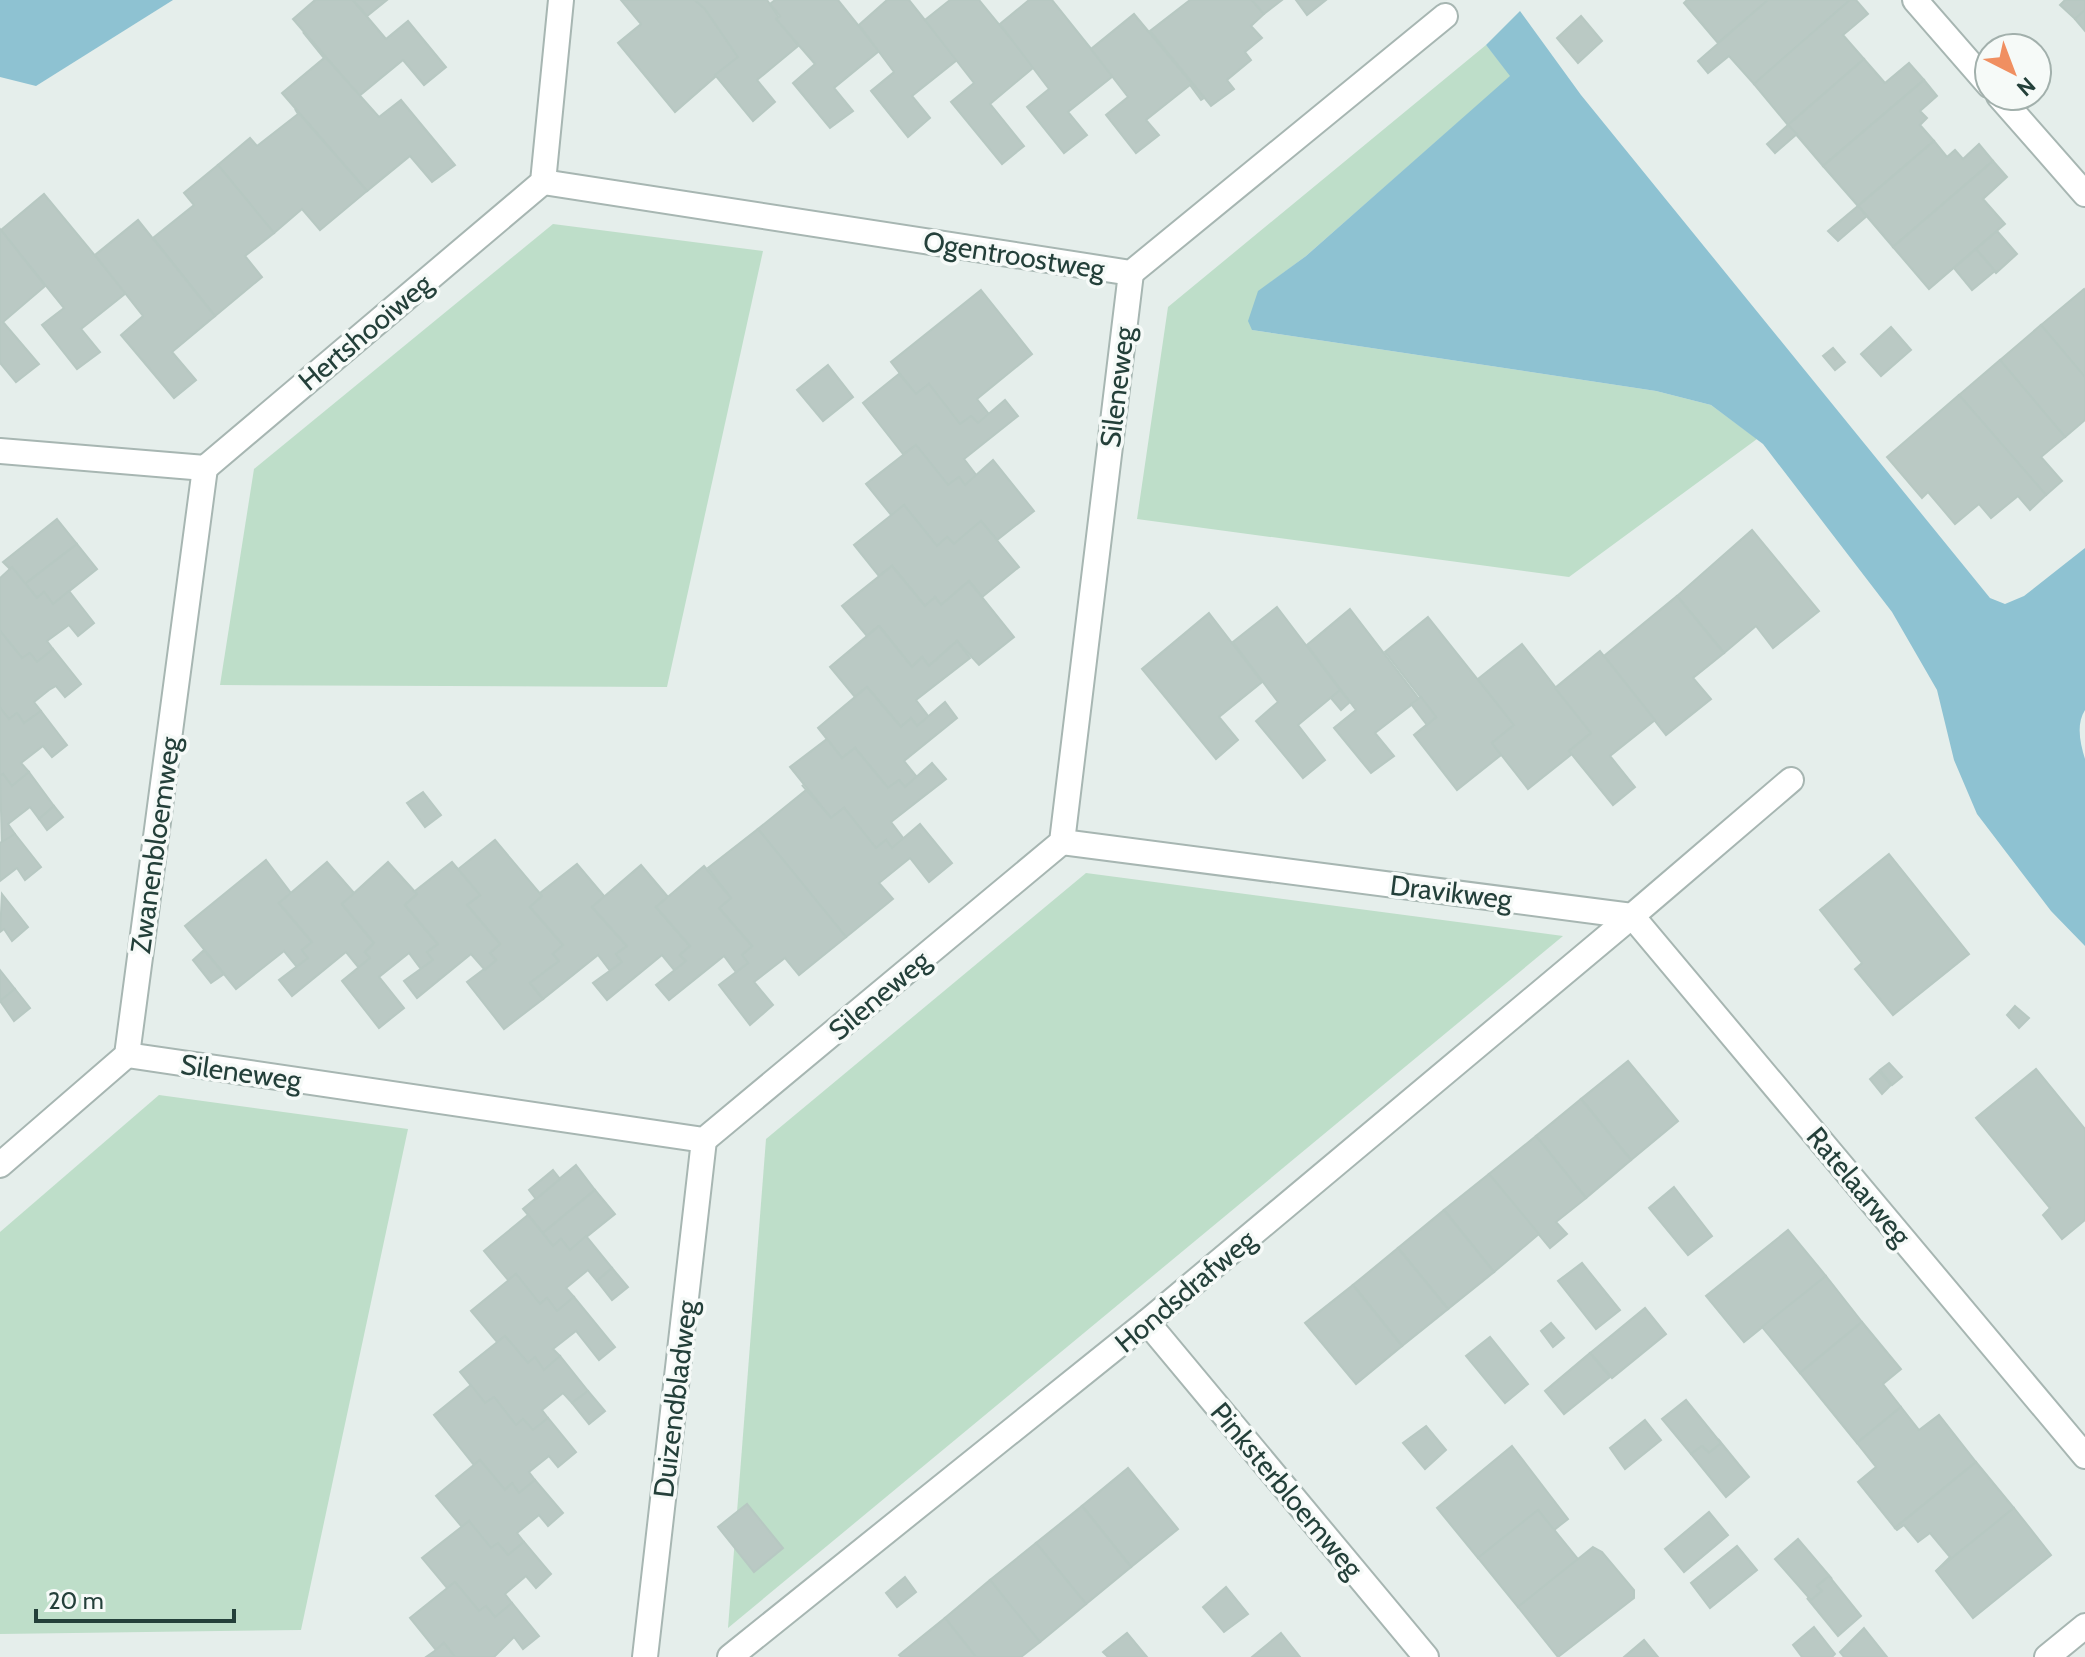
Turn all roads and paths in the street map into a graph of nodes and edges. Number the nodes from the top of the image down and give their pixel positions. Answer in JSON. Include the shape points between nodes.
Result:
{"nodes":[{"id":1,"x":561,"y":0,"type":"edge"},
{"id":2,"x":1924,"y":3,"type":"edge"},
{"id":3,"x":1445,"y":16,"type":"dead end"},
{"id":4,"x":1973,"y":65,"type":"edge"},
{"id":5,"x":2013,"y":112,"type":"edge"},
{"id":6,"x":543,"y":182,"type":"junction"},
{"id":7,"x":2085,"y":194,"type":"edge"},
{"id":8,"x":1131,"y":273,"type":"junction"},
{"id":9,"x":0,"y":451,"type":"edge"},
{"id":10,"x":205,"y":468,"type":"junction"},
{"id":11,"x":1791,"y":780,"type":"dead end"},
{"id":12,"x":1062,"y":842,"type":"junction"},
{"id":13,"x":1632,"y":916,"type":"junction"},
{"id":14,"x":127,"y":1055,"type":"junction"},
{"id":15,"x":704,"y":1140,"type":"junction"},
{"id":16,"x":0,"y":1165,"type":"edge"},
{"id":17,"x":1147,"y":1322,"type":"junction"},
{"id":18,"x":2085,"y":1456,"type":"edge"},
{"id":19,"x":2085,"y":1626,"type":"edge"},
{"id":20,"x":645,"y":1657,"type":"edge"},
{"id":21,"x":730,"y":1657,"type":"edge"},
{"id":22,"x":1426,"y":1657,"type":"edge"},
{"id":23,"x":2047,"y":1657,"type":"edge"}],
"edges":[{"from":1,"to":6,"type":"street"},
{"from":2,"to":4,"type":"street"},
{"from":3,"to":8,"type":"street","name":"Ogentroostweg"},
{"from":5,"to":7,"type":"street"},
{"from":6,"to":8,"type":"street","name":"Ogentroostweg"},
{"from":6,"to":10,"type":"street","name":"Hertshooiweg"},
{"from":8,"to":12,"type":"street","name":"Sileneweg"},
{"from":9,"to":10,"type":"street"},
{"from":10,"to":14,"type":"street","name":"Zwanenbloemweg"},
{"from":11,"to":13,"type":"street"},
{"from":12,"to":13,"type":"street","name":"Dravikweg"},
{"from":12,"to":15,"type":"street","name":"Sileneweg"},
{"from":13,"to":17,"type":"street","name":"Hondsdrafweg"},
{"from":13,"to":18,"type":"street","name":"Ratelaarweg"},
{"from":14,"to":15,"type":"street","name":"Sileneweg"},
{"from":14,"to":16,"type":"street"},
{"from":15,"to":20,"type":"street","name":"Duizendbladweg"},
{"from":17,"to":21,"type":"street","name":"Hondsdrafweg"},
{"from":17,"to":22,"type":"street","name":"Pinksterbloemweg"},
{"from":19,"to":23,"type":"street"}]}
